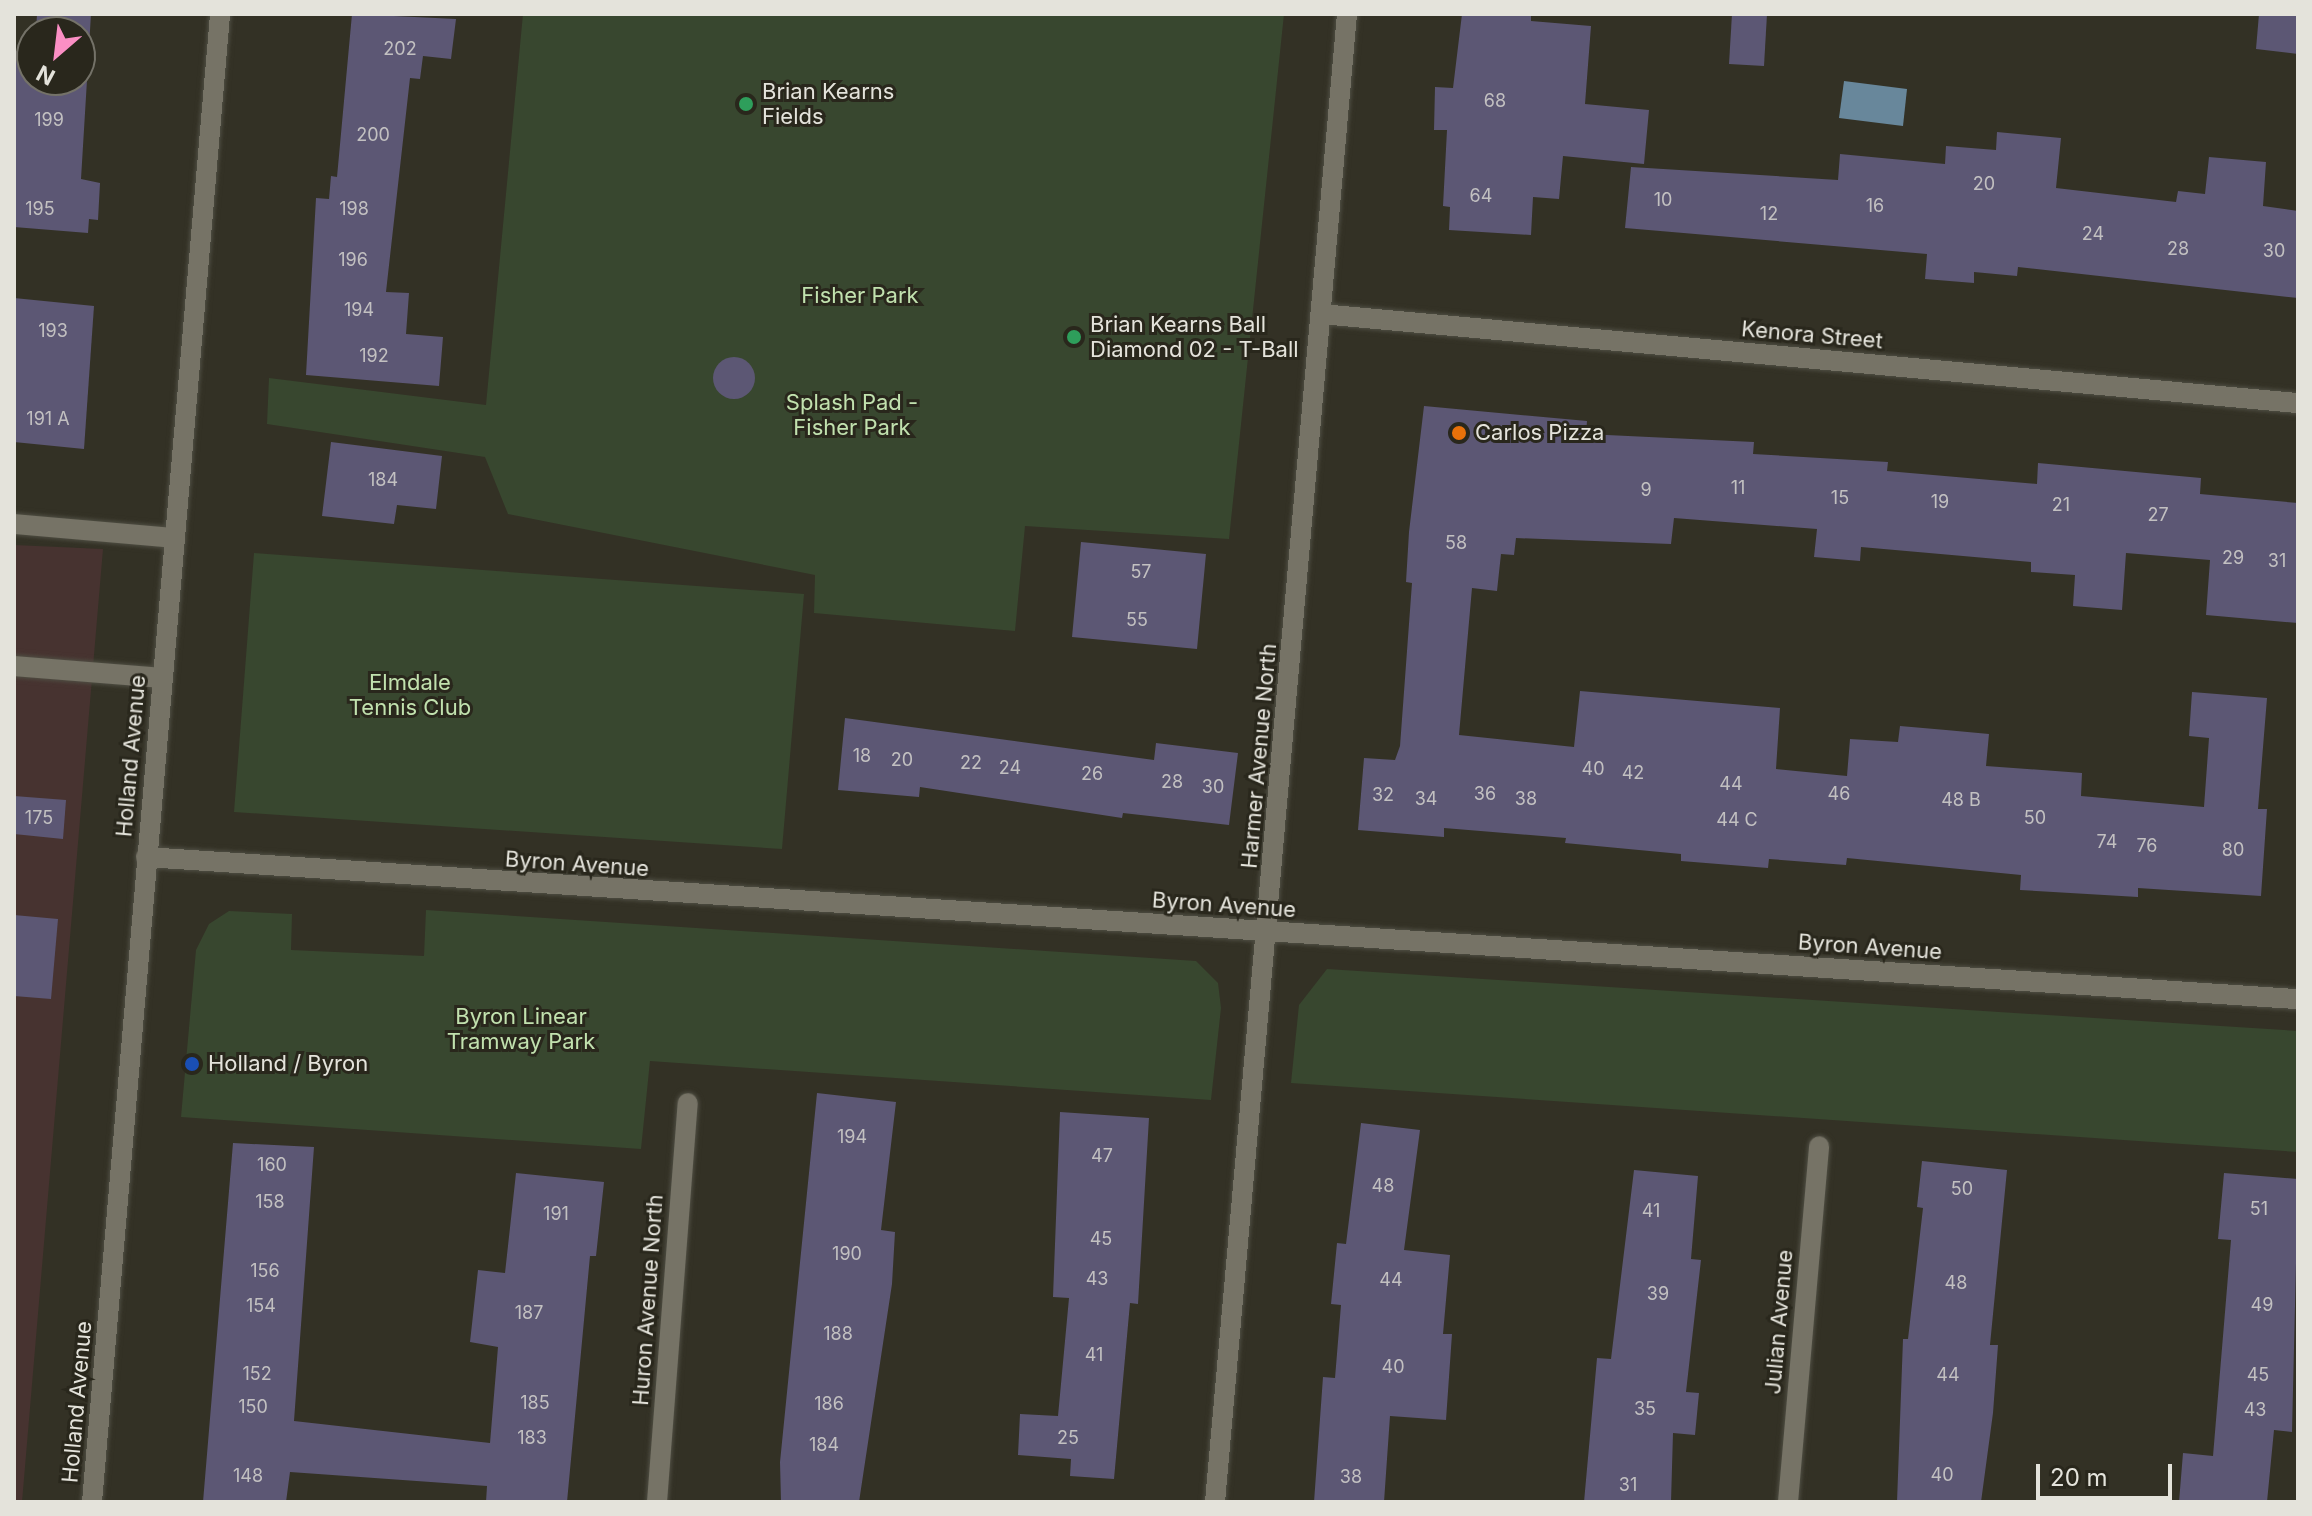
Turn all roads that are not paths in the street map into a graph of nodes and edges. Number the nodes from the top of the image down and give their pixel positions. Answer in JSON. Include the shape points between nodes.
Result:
{"nodes":[{"id":1,"x":220,"y":14,"type":"edge"},
{"id":2,"x":1347,"y":14,"type":"edge"},
{"id":3,"x":1321,"y":314,"type":"junction"},
{"id":4,"x":2298,"y":403,"type":"edge"},
{"id":5,"x":14,"y":524,"type":"edge"},
{"id":6,"x":174,"y":538,"type":"junction"},
{"id":7,"x":14,"y":666,"type":"edge"},
{"id":8,"x":163,"y":678,"type":"junction"},
{"id":9,"x":146,"y":857,"type":"junction"},
{"id":10,"x":1269,"y":932,"type":"junction"},
{"id":11,"x":2298,"y":999,"type":"edge"},
{"id":12,"x":688,"y":1103,"type":"dead end"},
{"id":13,"x":1819,"y":1146,"type":"dead end"},
{"id":14,"x":92,"y":1502,"type":"edge"},
{"id":15,"x":657,"y":1502,"type":"edge"},
{"id":16,"x":1215,"y":1502,"type":"edge"},
{"id":17,"x":1788,"y":1502,"type":"edge"}],
"edges":[{"from":1,"to":6,"type":"street","name":"Holland Avenue"},
{"from":2,"to":3,"type":"street","name":"Harmer Avenue North"},
{"from":3,"to":4,"type":"street","name":"Kenora Street"},
{"from":3,"to":10,"type":"street","name":"Harmer Avenue North"},
{"from":5,"to":6,"type":"street"},
{"from":6,"to":8,"type":"street","name":"Holland Avenue"},
{"from":7,"to":8,"type":"street"},
{"from":8,"to":9,"type":"street","name":"Holland Avenue"},
{"from":9,"to":10,"type":"street","name":"Byron Avenue"},
{"from":9,"to":14,"type":"street","name":"Holland Avenue"},
{"from":10,"to":11,"type":"street","name":"Byron Avenue"},
{"from":10,"to":16,"type":"street","name":"Harmer Avenue North"},
{"from":12,"to":15,"type":"street","name":"Huron Avenue North"},
{"from":13,"to":17,"type":"street","name":"Julian Avenue"}]}
